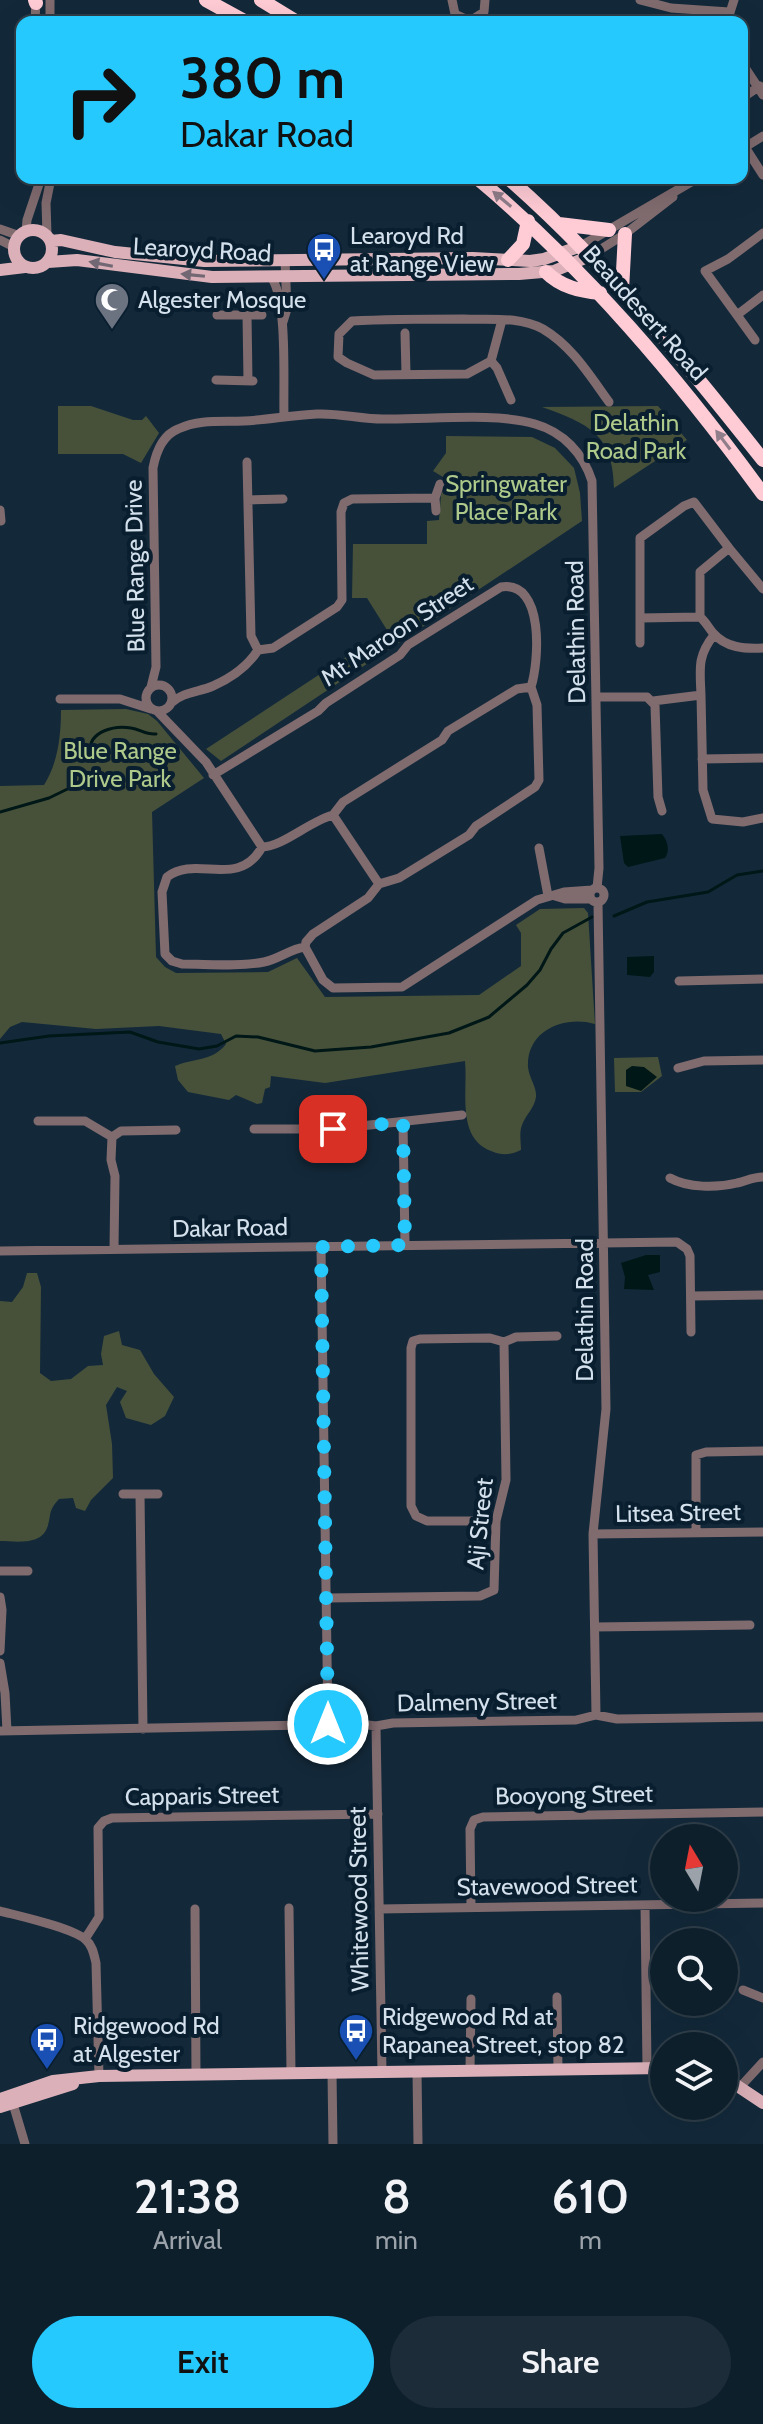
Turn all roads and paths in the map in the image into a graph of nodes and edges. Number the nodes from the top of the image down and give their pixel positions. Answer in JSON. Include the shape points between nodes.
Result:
{"nodes":[{"id":1,"x":206,"y":0,"type":"edge"},
{"id":2,"x":261,"y":0,"type":"edge"},
{"id":3,"x":640,"y":0,"type":"edge"},
{"id":4,"x":235,"y":16,"type":"edge"},
{"id":5,"x":287,"y":16,"type":"edge"},
{"id":6,"x":722,"y":16,"type":"edge"},
{"id":7,"x":748,"y":71,"type":"edge"},
{"id":8,"x":761,"y":89,"type":"edge"},
{"id":9,"x":748,"y":154,"type":"edge"},
{"id":10,"x":763,"y":175,"type":"edge"},
{"id":11,"x":39,"y":184,"type":"edge"},
{"id":12,"x":50,"y":184,"type":"edge"},
{"id":13,"x":484,"y":184,"type":"edge"},
{"id":14,"x":515,"y":184,"type":"edge"},
{"id":15,"x":689,"y":184,"type":"edge"},
{"id":16,"x":681,"y":189,"type":"junction"},
{"id":17,"x":528,"y":221,"type":"junction"},
{"id":18,"x":559,"y":224,"type":"junction"},
{"id":19,"x":0,"y":229,"type":"edge"},
{"id":20,"x":609,"y":230,"type":"junction"},
{"id":21,"x":763,"y":233,"type":"edge"},
{"id":22,"x":625,"y":234,"type":"junction"},
{"id":23,"x":49,"y":238,"type":"junction"},
{"id":24,"x":0,"y":240,"type":"edge"},
{"id":25,"x":18,"y":241,"type":"junction"},
{"id":26,"x":586,"y":251,"type":"junction"},
{"id":27,"x":0,"y":252,"type":"edge"},
{"id":28,"x":562,"y":253,"type":"junction"},
{"id":29,"x":285,"y":260,"type":"junction"},
{"id":30,"x":508,"y":260,"type":"junction"},
{"id":31,"x":48,"y":262,"type":"junction"},
{"id":32,"x":573,"y":264,"type":"junction"},
{"id":33,"x":25,"y":267,"type":"junction"},
{"id":34,"x":0,"y":270,"type":"edge"},
{"id":35,"x":546,"y":272,"type":"junction"},
{"id":36,"x":286,"y":276,"type":"junction"},
{"id":37,"x":271,"y":277,"type":"junction"},
{"id":38,"x":622,"y":290,"type":"junction"},
{"id":39,"x":600,"y":293,"type":"junction"},
{"id":40,"x":763,"y":295,"type":"edge"},
{"id":41,"x":217,"y":315,"type":"dead end"},
{"id":42,"x":247,"y":315,"type":"junction"},
{"id":43,"x":262,"y":315,"type":"dead end"},
{"id":44,"x":737,"y":315,"type":"junction"},
{"id":45,"x":502,"y":320,"type":"junction"},
{"id":46,"x":282,"y":325,"type":"junction"},
{"id":47,"x":405,"y":333,"type":"dead end"},
{"id":48,"x":755,"y":340,"type":"dead end"},
{"id":49,"x":491,"y":361,"type":"junction"},
{"id":50,"x":406,"y":374,"type":"junction"},
{"id":51,"x":216,"y":380,"type":"dead end"},
{"id":52,"x":511,"y":400,"type":"dead end"},
{"id":53,"x":609,"y":402,"type":"dead end"},
{"id":54,"x":284,"y":416,"type":"junction"},
{"id":55,"x":180,"y":428,"type":"joint"},
{"id":56,"x":763,"y":460,"type":"edge"},
{"id":57,"x":247,"y":462,"type":"dead end"},
{"id":58,"x":440,"y":484,"type":"dead end"},
{"id":59,"x":763,"y":494,"type":"edge"},
{"id":60,"x":435,"y":498,"type":"junction"},
{"id":61,"x":283,"y":499,"type":"dead end"},
{"id":62,"x":248,"y":500,"type":"junction"},
{"id":63,"x":0,"y":510,"type":"edge"},
{"id":64,"x":436,"y":511,"type":"dead end"},
{"id":65,"x":1,"y":521,"type":"edge"},
{"id":66,"x":729,"y":548,"type":"junction"},
{"id":67,"x":763,"y":589,"type":"edge"},
{"id":68,"x":700,"y":617,"type":"junction"},
{"id":69,"x":640,"y":618,"type":"junction"},
{"id":70,"x":714,"y":635,"type":"junction"},
{"id":71,"x":640,"y":643,"type":"dead end"},
{"id":72,"x":763,"y":648,"type":"edge"},
{"id":73,"x":258,"y":650,"type":"junction"},
{"id":74,"x":156,"y":667,"type":"junction"},
{"id":75,"x":531,"y":687,"type":"junction"},
{"id":76,"x":167,"y":688,"type":"junction"},
{"id":77,"x":150,"y":689,"type":"junction"},
{"id":78,"x":192,"y":692,"type":"junction"},
{"id":79,"x":701,"y":695,"type":"junction"},
{"id":80,"x":597,"y":697,"type":"junction"},
{"id":81,"x":60,"y":699,"type":"dead end"},
{"id":82,"x":120,"y":699,"type":"junction"},
{"id":83,"x":653,"y":701,"type":"junction"},
{"id":84,"x":170,"y":705,"type":"junction"},
{"id":85,"x":154,"y":710,"type":"junction"},
{"id":86,"x":171,"y":724,"type":"junction"},
{"id":87,"x":763,"y":758,"type":"edge"},
{"id":88,"x":702,"y":759,"type":"junction"},
{"id":89,"x":213,"y":775,"type":"junction"},
{"id":90,"x":662,"y":811,"type":"dead end"},
{"id":91,"x":333,"y":815,"type":"junction"},
{"id":92,"x":763,"y":818,"type":"edge"},
{"id":93,"x":259,"y":844,"type":"junction"},
{"id":94,"x":539,"y":848,"type":"dead end"},
{"id":95,"x":379,"y":884,"type":"junction"},
{"id":96,"x":594,"y":895,"type":"junction"},
{"id":97,"x":552,"y":896,"type":"junction"},
{"id":98,"x":305,"y":947,"type":"junction"},
{"id":99,"x":763,"y":979,"type":"edge"},
{"id":100,"x":679,"y":981,"type":"dead end"},
{"id":101,"x":763,"y":1060,"type":"edge"},
{"id":102,"x":678,"y":1068,"type":"dead end"},
{"id":103,"x":462,"y":1115,"type":"dead end"},
{"id":104,"x":38,"y":1121,"type":"dead end"},
{"id":105,"x":403,"y":1122,"type":"junction"},
{"id":106,"x":254,"y":1129,"type":"dead end"},
{"id":107,"x":176,"y":1130,"type":"dead end"},
{"id":108,"x":112,"y":1137,"type":"junction"},
{"id":109,"x":763,"y":1177,"type":"edge"},
{"id":110,"x":670,"y":1178,"type":"dead end"},
{"id":111,"x":605,"y":1243,"type":"junction"},
{"id":112,"x":405,"y":1245,"type":"junction"},
{"id":113,"x":321,"y":1247,"type":"junction"},
{"id":114,"x":114,"y":1249,"type":"junction"},
{"id":115,"x":0,"y":1251,"type":"edge"},
{"id":116,"x":763,"y":1295,"type":"edge"},
{"id":117,"x":691,"y":1296,"type":"junction"},
{"id":118,"x":691,"y":1332,"type":"dead end"},
{"id":119,"x":557,"y":1336,"type":"dead end"},
{"id":120,"x":504,"y":1342,"type":"junction"},
{"id":121,"x":763,"y":1451,"type":"edge"},
{"id":122,"x":123,"y":1494,"type":"dead end"},
{"id":123,"x":140,"y":1494,"type":"junction"},
{"id":124,"x":158,"y":1494,"type":"dead end"},
{"id":125,"x":496,"y":1521,"type":"junction"},
{"id":126,"x":696,"y":1532,"type":"junction"},
{"id":127,"x":763,"y":1532,"type":"edge"},
{"id":128,"x":593,"y":1534,"type":"junction"},
{"id":129,"x":0,"y":1571,"type":"edge"},
{"id":130,"x":28,"y":1571,"type":"dead end"},
{"id":131,"x":0,"y":1597,"type":"edge"},
{"id":132,"x":327,"y":1598,"type":"junction"},
{"id":133,"x":750,"y":1625,"type":"dead end"},
{"id":134,"x":595,"y":1627,"type":"junction"},
{"id":135,"x":0,"y":1651,"type":"edge"},
{"id":136,"x":0,"y":1663,"type":"edge"},
{"id":137,"x":596,"y":1715,"type":"junction"},
{"id":138,"x":763,"y":1717,"type":"edge"},
{"id":139,"x":328,"y":1724,"type":"junction"},
{"id":140,"x":376,"y":1726,"type":"junction"},
{"id":141,"x":143,"y":1729,"type":"junction"},
{"id":142,"x":3,"y":1731,"type":"edge"},
{"id":143,"x":763,"y":1812,"type":"edge"},
{"id":144,"x":378,"y":1814,"type":"junction"},
{"id":145,"x":763,"y":1903,"type":"edge"},
{"id":146,"x":645,"y":1905,"type":"junction"},
{"id":147,"x":471,"y":1907,"type":"junction"},
{"id":148,"x":289,"y":1908,"type":"dead end"},
{"id":149,"x":195,"y":1909,"type":"dead end"},
{"id":150,"x":379,"y":1909,"type":"junction"},
{"id":151,"x":0,"y":1911,"type":"edge"},
{"id":152,"x":85,"y":1939,"type":"junction"},
{"id":153,"x":743,"y":1990,"type":"dead end"},
{"id":154,"x":557,"y":1997,"type":"dead end"},
{"id":155,"x":763,"y":1998,"type":"edge"},
{"id":156,"x":471,"y":1999,"type":"dead end"},
{"id":157,"x":763,"y":2062,"type":"edge"},
{"id":158,"x":647,"y":2068,"type":"joint"},
{"id":159,"x":558,"y":2069,"type":"junction"},
{"id":160,"x":417,"y":2071,"type":"junction"},
{"id":161,"x":470,"y":2071,"type":"junction"},
{"id":162,"x":382,"y":2072,"type":"junction"},
{"id":163,"x":291,"y":2073,"type":"junction"},
{"id":164,"x":332,"y":2073,"type":"junction"},
{"id":165,"x":196,"y":2075,"type":"junction"},
{"id":166,"x":99,"y":2076,"type":"junction"},
{"id":167,"x":738,"y":2084,"type":"edge"},
{"id":168,"x":741,"y":2086,"type":"junction"},
{"id":169,"x":6,"y":2101,"type":"edge"},
{"id":170,"x":763,"y":2103,"type":"edge"},
{"id":171,"x":25,"y":2144,"type":"edge"},
{"id":172,"x":333,"y":2144,"type":"edge"},
{"id":173,"x":418,"y":2144,"type":"edge"}],
"edges":[{"from":1,"to":4,"type":"highway"},
{"from":2,"to":5,"type":"highway"},
{"from":3,"to":6,"type":"street"},
{"from":7,"to":8,"type":"street"},
{"from":9,"to":10,"type":"street"},
{"from":11,"to":25,"type":"street"},
{"from":12,"to":23,"type":"street","via":[[45,209]]},
{"from":17,"to":13,"type":"highway","name":"Beaudesert Road","one_way":true},
{"from":14,"to":18,"type":"highway","name":"Beaudesert Road"},
{"from":15,"to":16,"type":"street"},
{"from":16,"to":20,"type":"street"},
{"from":16,"to":22,"type":"street"},
{"from":17,"to":28,"type":"highway","name":"Beaudesert Road"},
{"from":17,"to":30,"type":"highway","via":[[523,244]]},
{"from":18,"to":20,"type":"highway"},
{"from":18,"to":26,"type":"highway","name":"Beaudesert Road"},
{"from":19,"to":25,"type":"street"},
{"from":20,"to":26,"type":"street"},
{"from":21,"to":44,"type":"street","via":[[705,271]]},
{"from":22,"to":26,"type":"street"},
{"from":22,"to":38,"type":"highway"},
{"from":23,"to":25,"type":"main road","via":[[37,230]]},
{"from":23,"to":29,"type":"main road","name":"Learoyd Road","via":[[172,258]]},
{"from":23,"to":31,"type":"main road","via":[[53,252]]},
{"from":24,"to":25,"type":"street"},
{"from":25,"to":27,"type":"main road"},
{"from":25,"to":33,"type":"main road","via":[[17,260]]},
{"from":26,"to":28,"type":"main road","name":"Learoyd Road"},
{"from":26,"to":32,"type":"main road","name":"Learoyd Road"},
{"from":26,"to":38,"type":"highway","name":"Beaudesert Road"},
{"from":28,"to":30,"type":"main road","name":"Learoyd Road"},
{"from":28,"to":32,"type":"highway","name":"Beaudesert Road"},
{"from":29,"to":30,"type":"main road","name":"Learoyd Road"},
{"from":29,"to":36,"type":"street"},
{"from":31,"to":33,"type":"main road"},
{"from":37,"to":31,"type":"main road","name":"Learoyd Road","one_way":true},
{"from":32,"to":35,"type":"main road","name":"Learoyd Road"},
{"from":32,"to":39,"type":"highway","name":"Beaudesert Road"},
{"from":33,"to":34,"type":"main road"},
{"from":35,"to":36,"type":"main road","name":"Learoyd Road"},
{"from":35,"to":39,"type":"highway","via":[[578,291]]},
{"from":36,"to":37,"type":"main road","name":"Learoyd Road"},
{"from":36,"to":46,"type":"street"},
{"from":37,"to":46,"type":"street","via":[[278,288]]},
{"from":38,"to":56,"type":"highway","name":"Beaudesert Road"},
{"from":59,"to":39,"type":"highway","name":"Beaudesert Road","one_way":true,"via":[[684,389]]},
{"from":40,"to":44,"type":"street"},
{"from":41,"to":42,"type":"street"},
{"from":42,"to":43,"type":"street"},
{"from":42,"to":51,"type":"street","via":[[250,381]]},
{"from":44,"to":48,"type":"street"},
{"from":45,"to":49,"type":"street"},
{"from":45,"to":50,"type":"street","via":[[433,317],[352,321],[344,326],[338,357],[374,375]]},
{"from":45,"to":53,"type":"street","via":[[542,329],[583,365]]},
{"from":46,"to":54,"type":"street"},
{"from":47,"to":50,"type":"street"},
{"from":49,"to":50,"type":"street","via":[[467,374]]},
{"from":49,"to":52,"type":"street"},
{"from":54,"to":55,"type":"street","name":"Delathin Road","via":[[213,420]]},
{"from":54,"to":80,"type":"street","name":"Delathin Road","via":[[508,419],[550,429],[573,446],[588,469],[593,493]]},
{"from":55,"to":74,"type":"street","name":"Blue Range Drive","via":[[161,444],[153,468]]},
{"from":57,"to":62,"type":"street"},
{"from":58,"to":60,"type":"street"},
{"from":60,"to":64,"type":"street"},
{"from":60,"to":73,"type":"street","via":[[344,503],[342,600],[273,648]]},
{"from":61,"to":62,"type":"street"},
{"from":62,"to":73,"type":"street","via":[[251,636]]},
{"from":63,"to":65,"type":"street"},
{"from":66,"to":67,"type":"street"},
{"from":66,"to":68,"type":"street","via":[[700,572]]},
{"from":66,"to":69,"type":"street","via":[[694,502],[645,534],[639,544]]},
{"from":68,"to":69,"type":"street"},
{"from":68,"to":70,"type":"street"},
{"from":69,"to":71,"type":"street"},
{"from":70,"to":72,"type":"street","via":[[743,649]]},
{"from":70,"to":79,"type":"street","via":[[700,659]]},
{"from":73,"to":78,"type":"street","via":[[250,663],[214,686]]},
{"from":74,"to":76,"type":"street"},
{"from":74,"to":77,"type":"street"},
{"from":75,"to":89,"type":"street","name":"Mt Maroon Street","via":[[537,673],[535,617],[518,589],[501,587]]},
{"from":75,"to":91,"type":"street","via":[[517,689],[448,731],[442,740],[343,802]]},
{"from":75,"to":95,"type":"street","via":[[537,705],[535,787],[469,835],[399,878]]},
{"from":76,"to":77,"type":"street"},
{"from":76,"to":78,"type":"street"},
{"from":76,"to":84,"type":"street"},
{"from":77,"to":82,"type":"street"},
{"from":77,"to":85,"type":"street","via":[[146,700]]},
{"from":78,"to":84,"type":"street"},
{"from":79,"to":83,"type":"street"},
{"from":79,"to":88,"type":"street"},
{"from":80,"to":83,"type":"street"},
{"from":80,"to":96,"type":"street","name":"Delathin Road"},
{"from":81,"to":82,"type":"street"},
{"from":82,"to":85,"type":"street"},
{"from":83,"to":90,"type":"street"},
{"from":84,"to":85,"type":"street"},
{"from":84,"to":86,"type":"street"},
{"from":85,"to":86,"type":"street"},
{"from":86,"to":89,"type":"street"},
{"from":87,"to":88,"type":"street"},
{"from":88,"to":92,"type":"street","via":[[703,790],[712,819]]},
{"from":89,"to":93,"type":"street"},
{"from":91,"to":93,"type":"street","via":[[271,847]]},
{"from":91,"to":95,"type":"street"},
{"from":93,"to":98,"type":"street","via":[[253,861],[244,867],[179,871],[167,877],[162,892],[165,954],[182,964],[260,963]]},
{"from":94,"to":97,"type":"street"},
{"from":95,"to":98,"type":"street","via":[[368,898],[313,934]]},
{"from":96,"to":97,"type":"street"},
{"from":96,"to":111,"type":"street","name":"Delathin Road"},
{"from":97,"to":98,"type":"street","via":[[529,905],[399,988],[333,988]]},
{"from":99,"to":100,"type":"street"},
{"from":101,"to":102,"type":"street","via":[[704,1061]]},
{"from":103,"to":105,"type":"street"},
{"from":104,"to":108,"type":"street","via":[[85,1121]]},
{"from":105,"to":106,"type":"street"},
{"from":105,"to":112,"type":"street"},
{"from":107,"to":108,"type":"street","via":[[121,1131]]},
{"from":108,"to":114,"type":"street"},
{"from":109,"to":110,"type":"street","via":[[708,1186]]},
{"from":111,"to":112,"type":"street","name":"Dakar Road"},
{"from":111,"to":117,"type":"street","name":"Dakar Road","via":[[683,1244],[690,1256]]},
{"from":111,"to":128,"type":"street","name":"Delathin Road","via":[[606,1409]]},
{"from":112,"to":113,"type":"street","name":"Dakar Road"},
{"from":113,"to":114,"type":"street","name":"Dakar Road"},
{"from":113,"to":132,"type":"street"},
{"from":114,"to":115,"type":"street","name":"Dakar Road"},
{"from":116,"to":117,"type":"street"},
{"from":117,"to":118,"type":"street"},
{"from":119,"to":120,"type":"street"},
{"from":120,"to":125,"type":"street","name":"Aji Street","via":[[506,1480]]},
{"from":120,"to":125,"type":"street","via":[[420,1339],[411,1348],[411,1506],[427,1521]]},
{"from":121,"to":126,"type":"street","via":[[696,1455]]},
{"from":122,"to":123,"type":"street"},
{"from":123,"to":124,"type":"street"},
{"from":123,"to":141,"type":"street"},
{"from":125,"to":132,"type":"street","name":"Aji Street","via":[[494,1590],[480,1596]]},
{"from":126,"to":127,"type":"street","name":"Litsea Street"},
{"from":126,"to":128,"type":"street","name":"Litsea Street"},
{"from":128,"to":134,"type":"street","name":"Delathin Road"},
{"from":129,"to":130,"type":"street"},
{"from":131,"to":135,"type":"street"},
{"from":132,"to":139,"type":"street"},
{"from":133,"to":134,"type":"street"},
{"from":134,"to":137,"type":"street","name":"Delathin Road"},
{"from":136,"to":142,"type":"street"},
{"from":137,"to":138,"type":"street","name":"Dalmeny Street"},
{"from":137,"to":140,"type":"street","name":"Dalmeny Street"},
{"from":139,"to":140,"type":"street","name":"Dalmeny Street"},
{"from":139,"to":141,"type":"street","name":"Dalmeny Street"},
{"from":140,"to":144,"type":"street","name":"Whitewood Street"},
{"from":141,"to":142,"type":"street","name":"Dalmeny Street"},
{"from":143,"to":147,"type":"street","name":"Booyong Street","via":[[483,1817],[470,1829]]},
{"from":144,"to":150,"type":"street","name":"Whitewood Street"},
{"from":144,"to":152,"type":"street","name":"Capparis Street","via":[[104,1821],[98,1828],[99,1917]]},
{"from":145,"to":146,"type":"street","name":"Stavewood Street"},
{"from":146,"to":147,"type":"street","name":"Stavewood Street"},
{"from":146,"to":158,"type":"street"},
{"from":147,"to":150,"type":"street","name":"Stavewood Street"},
{"from":148,"to":163,"type":"street"},
{"from":149,"to":165,"type":"street"},
{"from":150,"to":162,"type":"street","name":"Whitewood Street"},
{"from":151,"to":152,"type":"street"},
{"from":152,"to":166,"type":"street","via":[[96,1963]]},
{"from":153,"to":155,"type":"street"},
{"from":154,"to":159,"type":"street"},
{"from":156,"to":161,"type":"street"},
{"from":157,"to":168,"type":"street"},
{"from":158,"to":159,"type":"main road"},
{"from":159,"to":161,"type":"main road"},
{"from":160,"to":161,"type":"main road"},
{"from":160,"to":162,"type":"main road"},
{"from":160,"to":173,"type":"street"},
{"from":162,"to":164,"type":"main road"},
{"from":163,"to":164,"type":"main road"},
{"from":163,"to":165,"type":"main road"},
{"from":164,"to":172,"type":"street"},
{"from":165,"to":166,"type":"main road"},
{"from":166,"to":169,"type":"main road","via":[[53,2081]]},
{"from":167,"to":168,"type":"main road"},
{"from":168,"to":170,"type":"main road"},
{"from":169,"to":171,"type":"street"}]}
